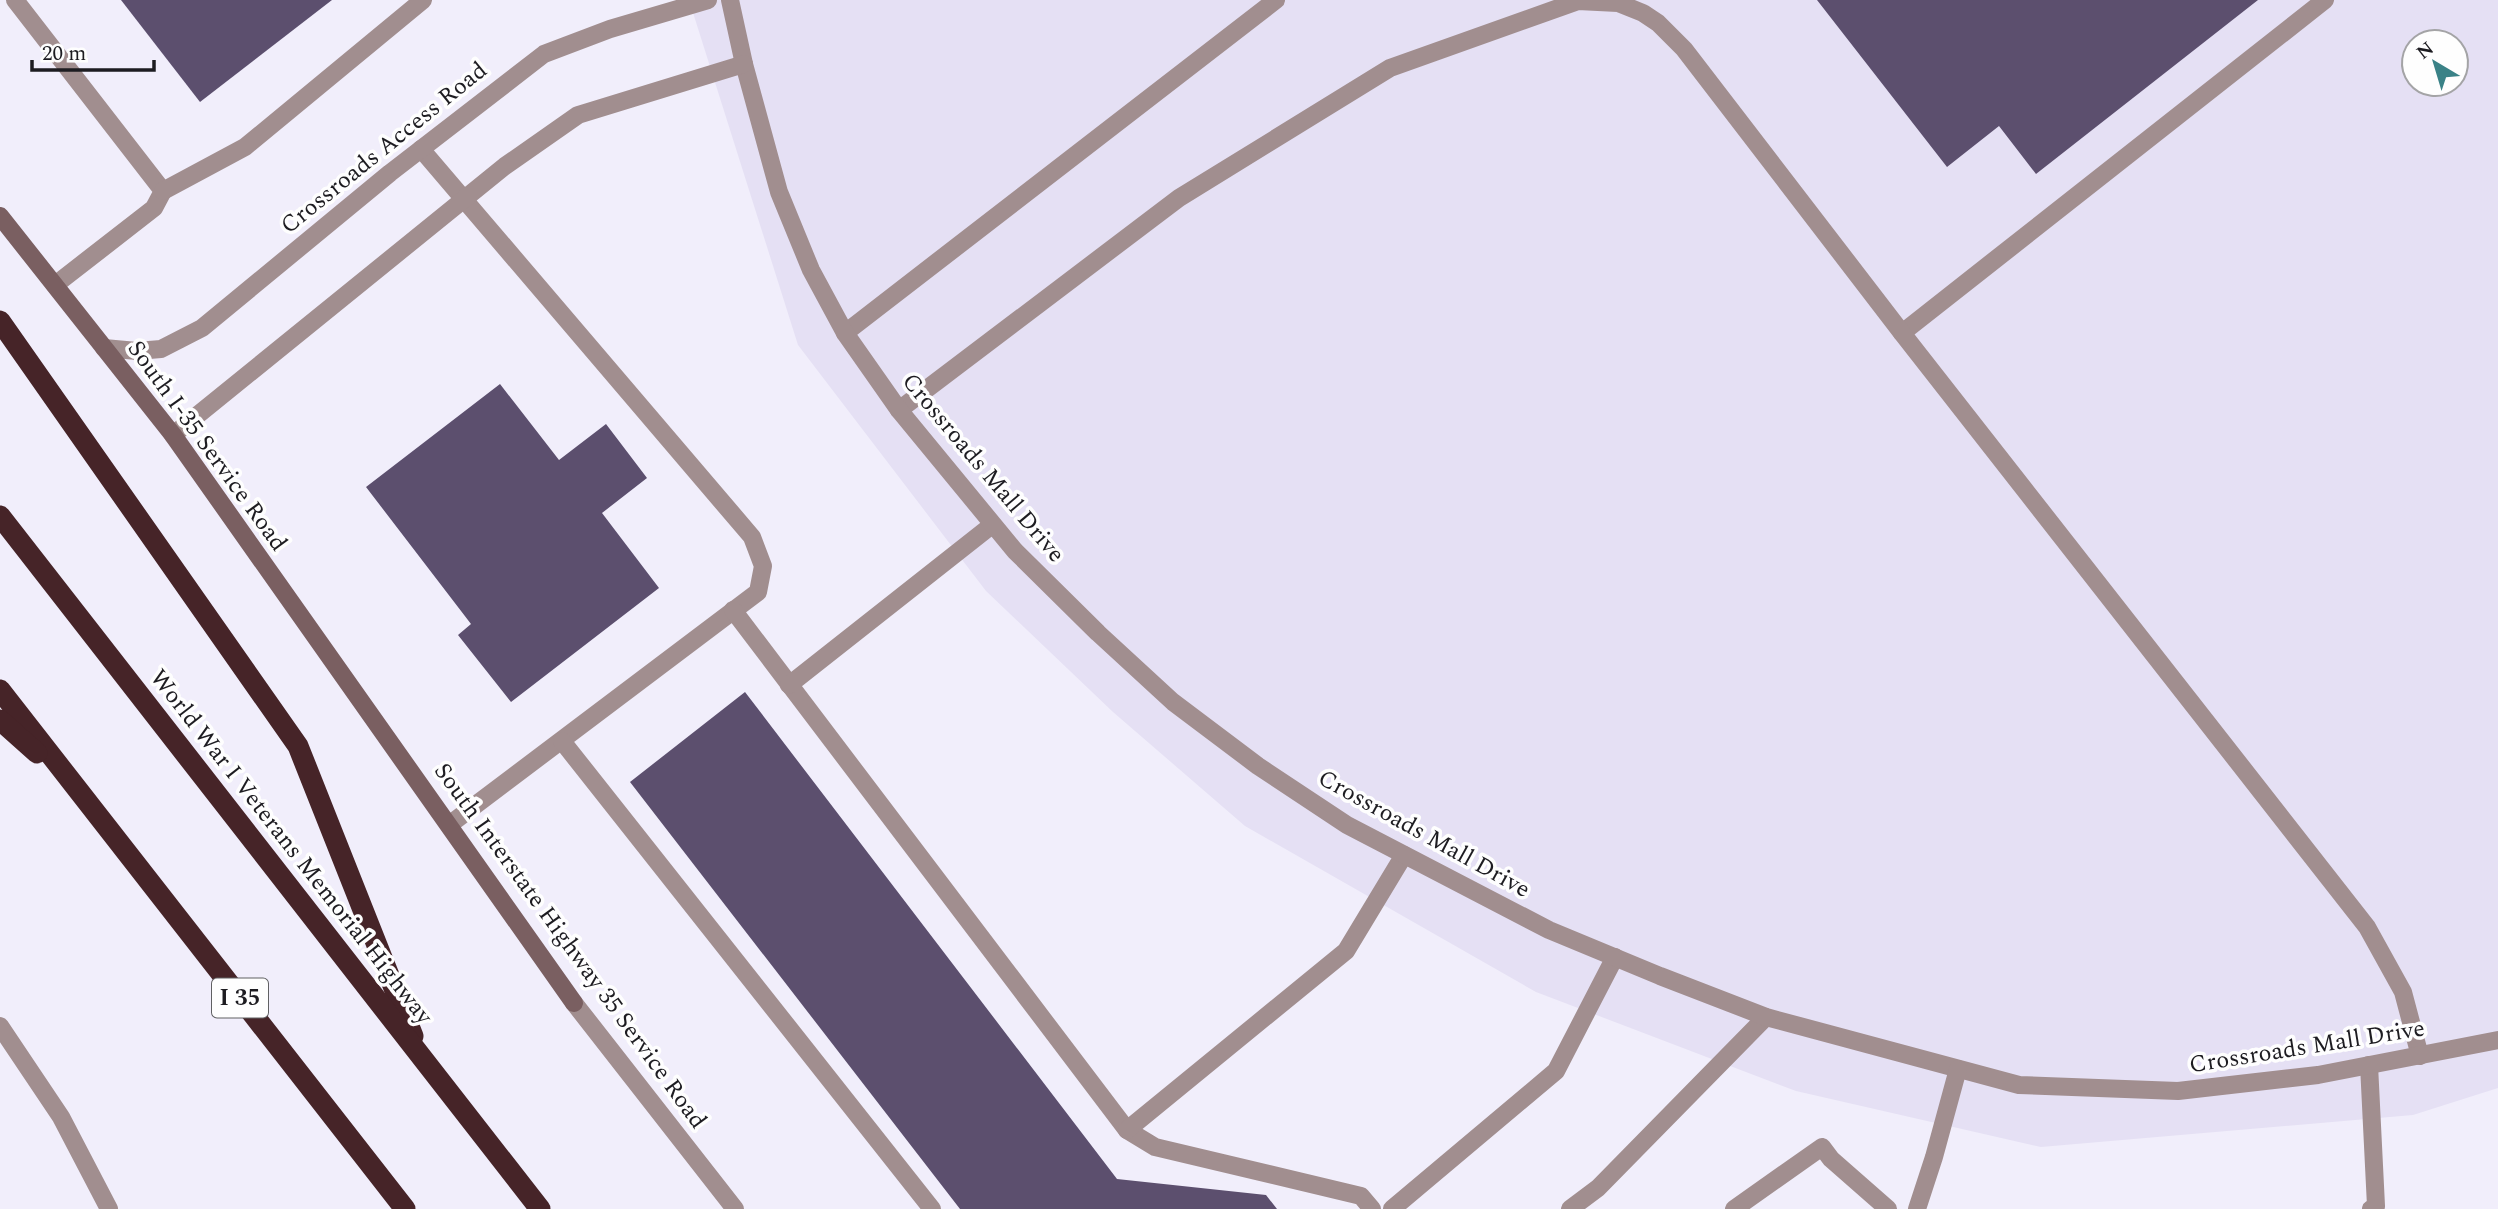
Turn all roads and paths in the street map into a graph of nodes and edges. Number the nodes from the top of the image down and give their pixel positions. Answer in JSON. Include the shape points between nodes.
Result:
{"nodes":[{"id":1,"x":15,"y":0,"type":"edge"},
{"id":2,"x":423,"y":0,"type":"edge"},
{"id":3,"x":708,"y":0,"type":"edge"},
{"id":4,"x":730,"y":0,"type":"edge"},
{"id":5,"x":1276,"y":0,"type":"edge"},
{"id":6,"x":2325,"y":0,"type":"edge"},
{"id":7,"x":744,"y":64,"type":"junction"},
{"id":8,"x":421,"y":149,"type":"junction"},
{"id":9,"x":163,"y":191,"type":"junction"},
{"id":10,"x":463,"y":201,"type":"junction"},
{"id":11,"x":0,"y":216,"type":"edge"},
{"id":12,"x":55,"y":285,"type":"junction"},
{"id":13,"x":0,"y":321,"type":"edge"},
{"id":14,"x":845,"y":333,"type":"junction"},
{"id":15,"x":1902,"y":333,"type":"junction"},
{"id":16,"x":104,"y":348,"type":"junction"},
{"id":17,"x":899,"y":410,"type":"junction"},
{"id":18,"x":173,"y":435,"type":"junction"},
{"id":19,"x":0,"y":516,"type":"edge"},
{"id":20,"x":992,"y":525,"type":"junction"},
{"id":21,"x":733,"y":610,"type":"junction"},
{"id":22,"x":789,"y":685,"type":"junction"},
{"id":23,"x":0,"y":690,"type":"edge"},
{"id":24,"x":367,"y":711,"type":"joint"},
{"id":25,"x":0,"y":720,"type":"edge"},
{"id":26,"x":562,"y":741,"type":"junction"},
{"id":27,"x":75,"y":787,"type":"junction"},
{"id":28,"x":449,"y":825,"type":"junction"},
{"id":29,"x":1404,"y":855,"type":"junction"},
{"id":30,"x":1615,"y":957,"type":"junction"},
{"id":31,"x":575,"y":1003,"type":"joint"},
{"id":32,"x":1766,"y":1017,"type":"junction"},
{"id":33,"x":0,"y":1026,"type":"edge"},
{"id":34,"x":2498,"y":1040,"type":"edge"},
{"id":35,"x":2420,"y":1055,"type":"junction"},
{"id":36,"x":423,"y":1060,"type":"junction"},
{"id":37,"x":2369,"y":1065,"type":"junction"},
{"id":38,"x":1958,"y":1069,"type":"junction"},
{"id":39,"x":1127,"y":1130,"type":"junction"},
{"id":40,"x":109,"y":1209,"type":"edge"},
{"id":41,"x":405,"y":1209,"type":"edge"},
{"id":42,"x":540,"y":1209,"type":"edge"},
{"id":43,"x":735,"y":1209,"type":"edge"},
{"id":44,"x":932,"y":1209,"type":"edge"},
{"id":45,"x":1372,"y":1209,"type":"edge"},
{"id":46,"x":1392,"y":1209,"type":"edge"},
{"id":47,"x":1570,"y":1209,"type":"edge"},
{"id":48,"x":1734,"y":1209,"type":"edge"},
{"id":49,"x":1888,"y":1209,"type":"edge"},
{"id":50,"x":1917,"y":1209,"type":"edge"},
{"id":51,"x":2371,"y":1209,"type":"edge"}],
"edges":[{"from":1,"to":9,"type":"street"},
{"from":2,"to":9,"type":"street","via":[[245,147]]},
{"from":3,"to":8,"type":"street","name":"Crossroads Access Road","via":[[544,54]]},
{"from":4,"to":7,"type":"street","name":"Crossroads Mall Drive"},
{"from":5,"to":14,"type":"street"},
{"from":6,"to":15,"type":"street"},
{"from":7,"to":10,"type":"street","via":[[578,115]]},
{"from":7,"to":14,"type":"street","name":"Crossroads Mall Drive","via":[[779,192],[811,270]]},
{"from":8,"to":10,"type":"street"},
{"from":8,"to":16,"type":"street","name":"Crossroads Access Road","via":[[202,328],[161,349]]},
{"from":9,"to":12,"type":"street","via":[[153,208]]},
{"from":10,"to":18,"type":"street"},
{"from":10,"to":21,"type":"street","via":[[752,537],[763,566],[758,592]]},
{"from":11,"to":12,"type":"main road","name":"South I-35 Service Road"},
{"from":12,"to":16,"type":"main road","name":"South I-35 Service Road"},
{"from":13,"to":36,"type":"highway","via":[[298,746]]},
{"from":14,"to":17,"type":"street","name":"Crossroads Mall Drive"},
{"from":15,"to":17,"type":"street","via":[[1684,49],[1643,13],[1618,3],[1578,1],[1390,68],[1179,198]]},
{"from":15,"to":35,"type":"street","via":[[2367,927],[2403,992]]},
{"from":16,"to":18,"type":"main road","name":"South I-35 Service Road"},
{"from":17,"to":20,"type":"street","name":"Crossroads Mall Drive"},
{"from":18,"to":24,"type":"main road","name":"South I-35 Service Road"},
{"from":19,"to":36,"type":"highway","name":"World War I Veterans Memorial Highway"},
{"from":20,"to":22,"type":"street"},
{"from":20,"to":29,"type":"street","name":"Crossroads Mall Drive","via":[[1173,702],[1347,825]]},
{"from":21,"to":22,"type":"street"},
{"from":21,"to":26,"type":"street"},
{"from":22,"to":39,"type":"street"},
{"from":23,"to":27,"type":"highway","number":"I 35"},
{"from":24,"to":28,"type":"main road","name":"South Interstate Highway 35 Service Road"},
{"from":25,"to":27,"type":"highway"},
{"from":26,"to":28,"type":"street"},
{"from":26,"to":44,"type":"street"},
{"from":27,"to":41,"type":"highway","number":"I 35"},
{"from":28,"to":31,"type":"main road","name":"South Interstate Highway 35 Service Road"},
{"from":29,"to":30,"type":"street","name":"Crossroads Mall Drive","via":[[1549,930]]},
{"from":29,"to":39,"type":"street","via":[[1346,951]]},
{"from":30,"to":32,"type":"street","name":"Crossroads Mall Drive"},
{"from":30,"to":46,"type":"street","via":[[1556,1071]]},
{"from":31,"to":43,"type":"street","name":"South Interstate Highway 35 Service Road"},
{"from":32,"to":38,"type":"street","name":"Crossroads Mall Drive"},
{"from":32,"to":47,"type":"street","via":[[1598,1188]]},
{"from":33,"to":40,"type":"street","via":[[61,1117]]},
{"from":34,"to":35,"type":"street","name":"Crossroads Mall Drive"},
{"from":35,"to":37,"type":"street","name":"Crossroads Mall Drive"},
{"from":36,"to":42,"type":"highway","name":"World War I Veterans Memorial Highway"},
{"from":37,"to":38,"type":"street","name":"Crossroads Mall Drive","via":[[2178,1091],[2019,1085]]},
{"from":37,"to":51,"type":"street","via":[[2376,1206]]},
{"from":38,"to":50,"type":"street"},
{"from":39,"to":45,"type":"street","via":[[1154,1147],[1361,1196]]},
{"from":48,"to":49,"type":"street","via":[[1822,1147]]}]}
